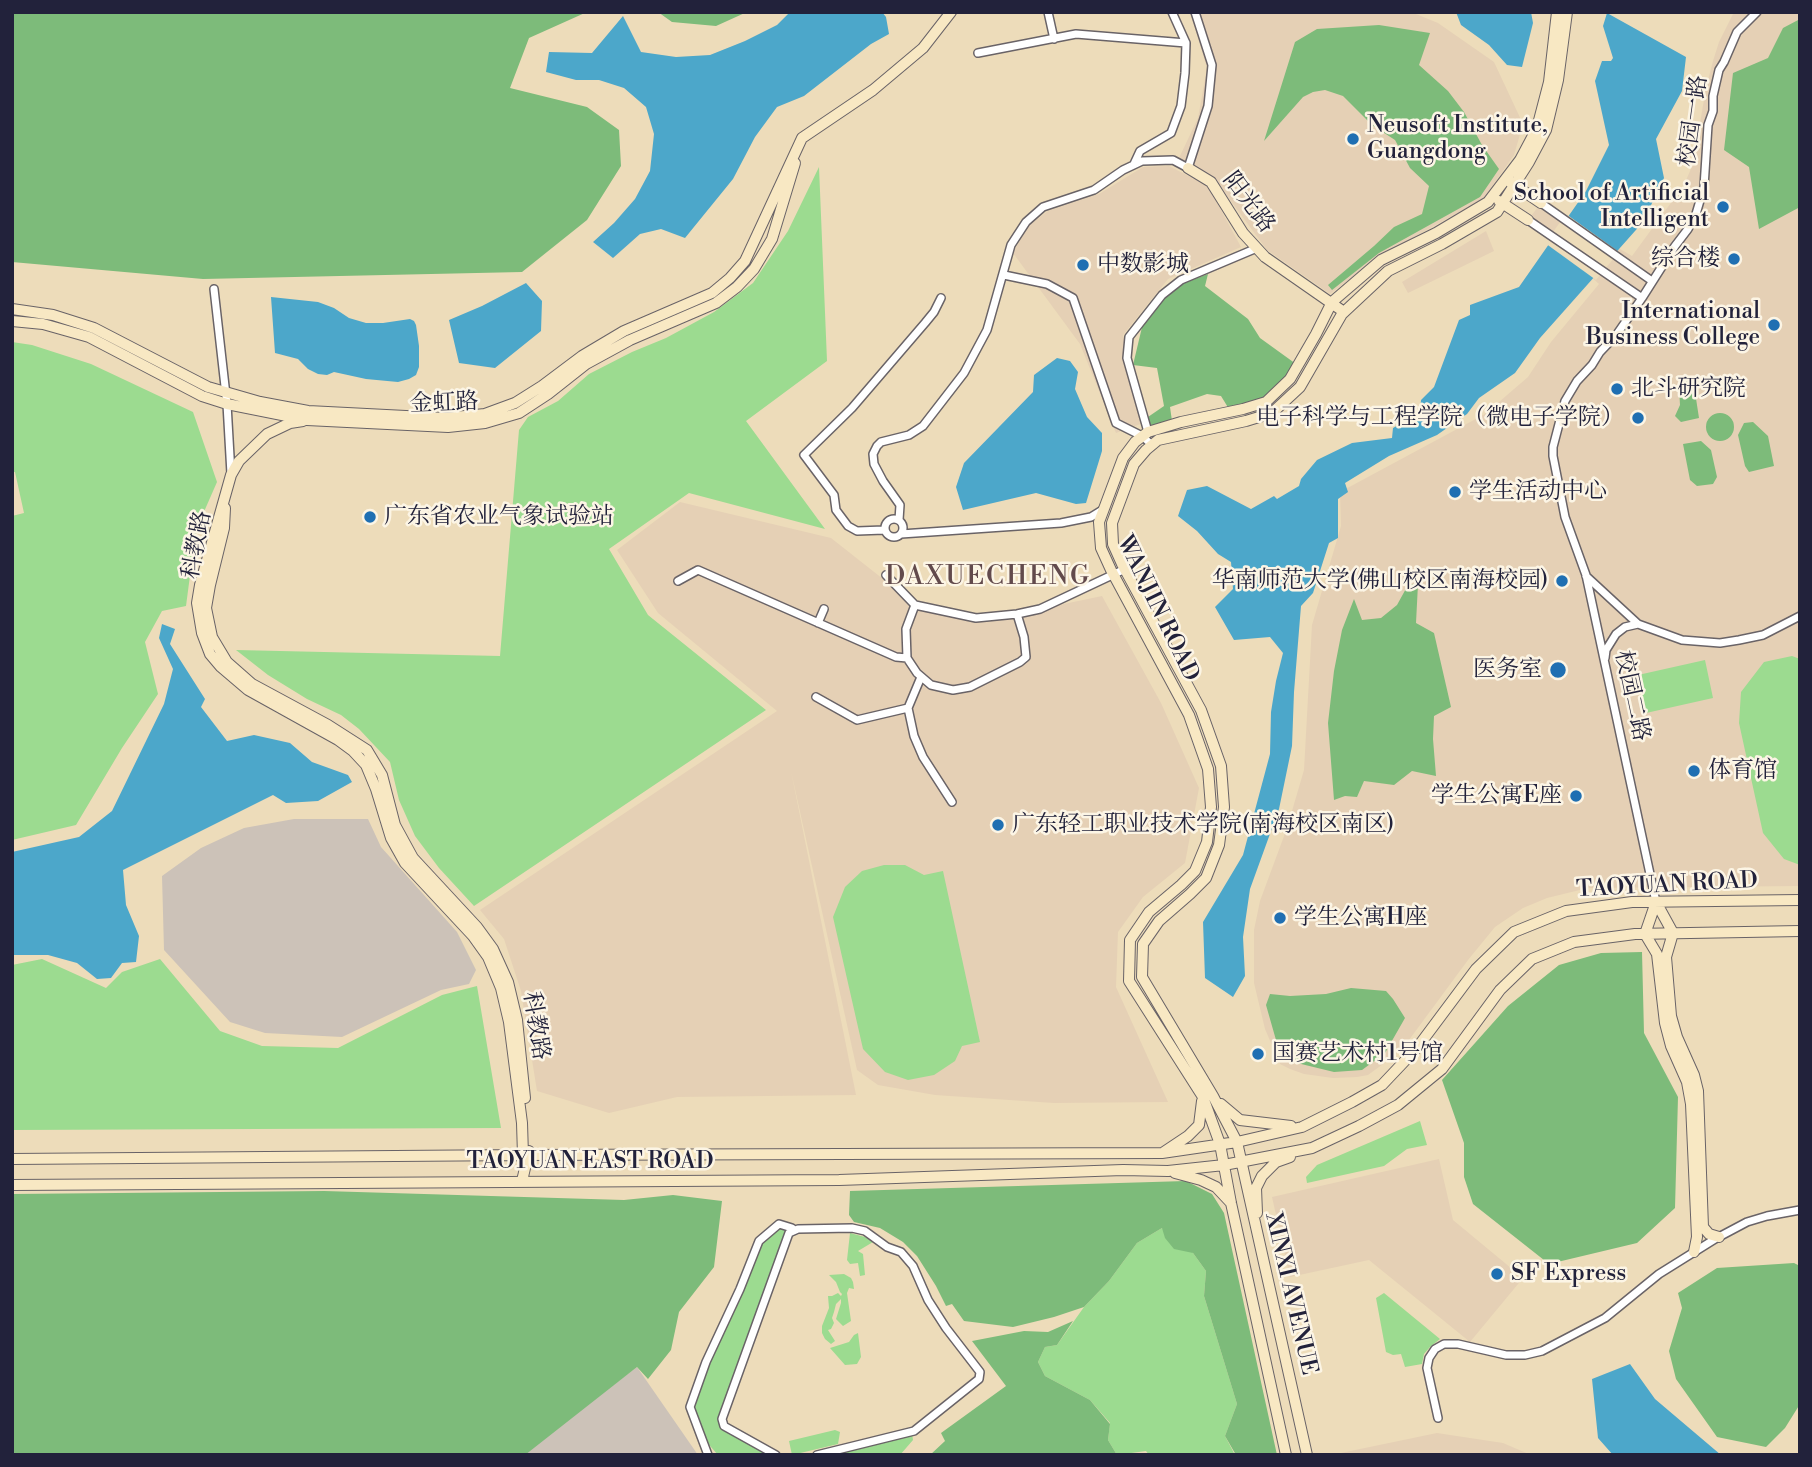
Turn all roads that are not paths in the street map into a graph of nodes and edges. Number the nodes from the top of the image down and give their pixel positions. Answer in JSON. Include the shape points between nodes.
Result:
{"nodes":[{"id":1,"x":951,"y":12,"type":"edge"},
{"id":2,"x":1048,"y":12,"type":"edge"},
{"id":3,"x":1171,"y":12,"type":"edge"},
{"id":4,"x":1195,"y":12,"type":"edge"},
{"id":5,"x":1557,"y":12,"type":"edge"},
{"id":6,"x":1567,"y":12,"type":"edge"},
{"id":7,"x":1757,"y":12,"type":"edge"},
{"id":8,"x":1054,"y":39,"type":"junction"},
{"id":9,"x":1186,"y":43,"type":"junction"},
{"id":10,"x":978,"y":53,"type":"dead end"},
{"id":11,"x":802,"y":138,"type":"junction"},
{"id":12,"x":1133,"y":165,"type":"junction"},
{"id":13,"x":1188,"y":168,"type":"junction"},
{"id":14,"x":1510,"y":182,"type":"junction"},
{"id":15,"x":1493,"y":197,"type":"junction"},
{"id":16,"x":1503,"y":203,"type":"junction"},
{"id":17,"x":1541,"y":203,"type":"joint"},
{"id":18,"x":1528,"y":220,"type":"joint"},
{"id":19,"x":1256,"y":248,"type":"junction"},
{"id":20,"x":1004,"y":275,"type":"junction"},
{"id":21,"x":1652,"y":281,"type":"junction"},
{"id":22,"x":214,"y":289,"type":"dead end"},
{"id":23,"x":941,"y":298,"type":"dead end"},
{"id":24,"x":1642,"y":298,"type":"junction"},
{"id":25,"x":1332,"y":302,"type":"junction"},
{"id":26,"x":12,"y":309,"type":"edge"},
{"id":27,"x":1344,"y":312,"type":"junction"},
{"id":28,"x":12,"y":321,"type":"edge"},
{"id":29,"x":226,"y":392,"type":"junction"},
{"id":30,"x":227,"y":404,"type":"junction"},
{"id":31,"x":307,"y":420,"type":"junction"},
{"id":32,"x":1145,"y":434,"type":"junction"},
{"id":33,"x":1152,"y":445,"type":"junction"},
{"id":34,"x":231,"y":475,"type":"junction"},
{"id":35,"x":1104,"y":509,"type":"junction"},
{"id":36,"x":899,"y":520,"type":"junction"},
{"id":37,"x":884,"y":530,"type":"junction"},
{"id":38,"x":901,"y":534,"type":"junction"},
{"id":39,"x":1125,"y":569,"type":"junction"},
{"id":40,"x":886,"y":575,"type":"dead end"},
{"id":41,"x":1114,"y":575,"type":"junction"},
{"id":42,"x":1586,"y":575,"type":"junction"},
{"id":43,"x":678,"y":581,"type":"dead end"},
{"id":44,"x":915,"y":605,"type":"junction"},
{"id":45,"x":824,"y":610,"type":"dead end"},
{"id":46,"x":1017,"y":614,"type":"junction"},
{"id":47,"x":1800,"y":616,"type":"edge"},
{"id":48,"x":818,"y":623,"type":"junction"},
{"id":49,"x":1638,"y":624,"type":"junction"},
{"id":50,"x":907,"y":658,"type":"junction"},
{"id":51,"x":1604,"y":663,"type":"junction"},
{"id":52,"x":922,"y":677,"type":"junction"},
{"id":53,"x":816,"y":697,"type":"dead end"},
{"id":54,"x":908,"y":708,"type":"junction"},
{"id":55,"x":952,"y":802,"type":"dead end"},
{"id":56,"x":1800,"y":900,"type":"edge"},
{"id":57,"x":1656,"y":902,"type":"junction"},
{"id":58,"x":1800,"y":931,"type":"edge"},
{"id":59,"x":1672,"y":933,"type":"junction"},
{"id":60,"x":1645,"y":934,"type":"junction"},
{"id":61,"x":1208,"y":1096,"type":"junction"},
{"id":62,"x":1302,"y":1127,"type":"junction"},
{"id":63,"x":1237,"y":1142,"type":"junction"},
{"id":64,"x":1220,"y":1144,"type":"junction"},
{"id":65,"x":1312,"y":1148,"type":"junction"},
{"id":66,"x":1162,"y":1153,"type":"junction"},
{"id":67,"x":526,"y":1154,"type":"junction"},
{"id":68,"x":12,"y":1159,"type":"edge"},
{"id":69,"x":1241,"y":1161,"type":"junction"},
{"id":70,"x":1224,"y":1165,"type":"junction"},
{"id":71,"x":1168,"y":1171,"type":"junction"},
{"id":72,"x":522,"y":1181,"type":"junction"},
{"id":73,"x":12,"y":1185,"type":"edge"},
{"id":74,"x":1231,"y":1203,"type":"junction"},
{"id":75,"x":1800,"y":1210,"type":"edge"},
{"id":76,"x":792,"y":1228,"type":"dead end"},
{"id":77,"x":1257,"y":1234,"type":"junction"},
{"id":78,"x":1719,"y":1237,"type":"junction"},
{"id":79,"x":1694,"y":1252,"type":"junction"},
{"id":80,"x":1438,"y":1418,"type":"dead end"},
{"id":81,"x":708,"y":1455,"type":"edge"},
{"id":82,"x":776,"y":1455,"type":"edge"},
{"id":83,"x":817,"y":1455,"type":"edge"},
{"id":84,"x":1286,"y":1455,"type":"edge"},
{"id":85,"x":1307,"y":1455,"type":"edge"}],
"edges":[{"from":1,"to":11,"type":"street","via":[[923,48],[873,90]]},
{"from":2,"to":8,"type":"street"},
{"from":3,"to":9,"type":"street"},
{"from":4,"to":13,"type":"street","via":[[1212,65],[1208,106]]},
{"from":5,"to":14,"type":"street","via":[[1549,82],[1537,128]]},
{"from":6,"to":14,"type":"street","via":[[1546,130],[1529,162]]},
{"from":7,"to":21,"type":"street","name":"校园一路","via":[[1737,32],[1719,70],[1708,125],[1704,187],[1696,214]]},
{"from":8,"to":9,"type":"street","via":[[1076,34]]},
{"from":8,"to":10,"type":"street"},
{"from":9,"to":12,"type":"street","via":[[1181,106],[1171,133],[1140,151]]},
{"from":11,"to":29,"type":"street","name":"金虹路","via":[[745,261],[730,278],[712,293],[624,331],[515,404],[485,414],[445,418],[308,411]]},
{"from":11,"to":31,"type":"street","name":"金虹路","via":[[772,239],[754,269],[716,303],[630,340],[586,364],[519,413],[485,424],[448,427]]},
{"from":12,"to":13,"type":"street","via":[[1173,160]]},
{"from":12,"to":20,"type":"street","via":[[1094,190],[1043,207],[1011,245]]},
{"from":13,"to":19,"type":"street","name":"阳光路","via":[[1211,182]]},
{"from":14,"to":15,"type":"street"},
{"from":14,"to":16,"type":"street"},
{"from":14,"to":17,"type":"street"},
{"from":15,"to":16,"type":"street"},
{"from":15,"to":25,"type":"street","via":[[1381,260]]},
{"from":16,"to":18,"type":"street"},
{"from":16,"to":27,"type":"street","via":[[1497,212],[1388,271]]},
{"from":17,"to":21,"type":"street"},
{"from":18,"to":24,"type":"street"},
{"from":19,"to":25,"type":"street","name":"阳光路"},
{"from":19,"to":32,"type":"street","via":[[1181,280],[1129,337],[1127,358]]},
{"from":20,"to":32,"type":"street","via":[[1047,284],[1073,298],[1116,424]]},
{"from":20,"to":36,"type":"street","via":[[987,330],[964,373],[923,426],[881,442],[873,454],[874,464],[900,505]]},
{"from":21,"to":24,"type":"street","name":"校园一路"},
{"from":22,"to":29,"type":"street"},
{"from":23,"to":37,"type":"street","via":[[852,408],[804,455],[834,495],[836,510],[848,526],[857,531]]},
{"from":24,"to":42,"type":"street","name":"校园一路","via":[[1564,401],[1555,436],[1553,456],[1565,517]]},
{"from":25,"to":27,"type":"street","name":"阳光路"},
{"from":25,"to":32,"type":"street","via":[[1290,379],[1266,402]]},
{"from":26,"to":29,"type":"street","name":"金虹路","via":[[94,328]]},
{"from":27,"to":33,"type":"street","via":[[1300,387],[1272,413]]},
{"from":28,"to":30,"type":"street","name":"金虹路","via":[[89,337],[202,396]]},
{"from":29,"to":30,"type":"street"},
{"from":30,"to":31,"type":"street","name":"金虹路"},
{"from":30,"to":34,"type":"street"},
{"from":31,"to":34,"type":"street","via":[[267,434]]},
{"from":32,"to":33,"type":"street"},
{"from":32,"to":35,"type":"street","name":"WANJIN ROAD","via":[[1122,458]]},
{"from":33,"to":39,"type":"street","name":"WANJIN ROAD","via":[[1134,464],[1112,523],[1113,544]]},
{"from":34,"to":67,"type":"street","name":"科教路","via":[[206,608],[212,637],[227,662],[252,684],[367,750],[382,775],[395,825],[413,858],[493,949],[508,982],[517,1020],[528,1125]]},
{"from":35,"to":38,"type":"street","via":[[1091,517],[1061,523]]},
{"from":35,"to":41,"type":"street","name":"WANJIN ROAD","via":[[1099,522],[1101,548]]},
{"from":36,"to":37,"type":"street","via":[[887,521]]},
{"from":36,"to":38,"type":"street"},
{"from":37,"to":38,"type":"street","via":[[893,538]]},
{"from":39,"to":41,"type":"street"},
{"from":39,"to":61,"type":"street","name":"WANJIN ROAD","via":[[1201,710],[1221,766],[1224,807],[1219,845],[1206,878],[1159,921],[1143,944],[1142,966],[1142,977]]},
{"from":40,"to":44,"type":"street"},
{"from":41,"to":46,"type":"street","via":[[1040,609]]},
{"from":41,"to":61,"type":"street","name":"WANJIN ROAD","via":[[1189,715],[1208,769],[1211,807],[1207,842],[1195,871],[1149,912],[1130,940],[1129,981]]},
{"from":42,"to":49,"type":"street"},
{"from":42,"to":51,"type":"street","name":"校园二路"},
{"from":43,"to":48,"type":"street","via":[[698,570]]},
{"from":44,"to":46,"type":"street","via":[[976,618]]},
{"from":44,"to":50,"type":"street","via":[[906,629]]},
{"from":45,"to":48,"type":"street"},
{"from":46,"to":52,"type":"street","via":[[1026,657],[1020,662],[970,687],[953,690],[931,685]]},
{"from":47,"to":49,"type":"street","via":[[1763,635],[1720,643],[1682,640]]},
{"from":48,"to":50,"type":"street"},
{"from":49,"to":51,"type":"street","via":[[1616,634]]},
{"from":50,"to":52,"type":"street"},
{"from":51,"to":57,"type":"street","name":"校园二路"},
{"from":52,"to":54,"type":"street"},
{"from":53,"to":54,"type":"street","via":[[857,720]]},
{"from":54,"to":55,"type":"street","via":[[923,757]]},
{"from":56,"to":57,"type":"street","name":"TAOYUAN ROAD"},
{"from":57,"to":59,"type":"street"},
{"from":57,"to":60,"type":"street"},
{"from":57,"to":62,"type":"street","name":"TAOYUAN ROAD","via":[[1566,911],[1514,932],[1476,969],[1417,1048],[1382,1085]]},
{"from":58,"to":59,"type":"street","name":"TAOYUAN ROAD"},
{"from":59,"to":60,"type":"street","name":"TAOYUAN ROAD"},
{"from":59,"to":78,"type":"street","via":[[1666,957],[1671,1016],[1698,1091],[1703,1227]]},
{"from":60,"to":65,"type":"street","name":"TAOYUAN ROAD","via":[[1574,942],[1532,959],[1500,990],[1442,1069],[1398,1105]]},
{"from":60,"to":79,"type":"street","via":[[1657,954],[1665,1023],[1691,1104]]},
{"from":61,"to":62,"type":"street","via":[[1241,1120]]},
{"from":61,"to":63,"type":"street","name":"WANJIN ROAD"},
{"from":61,"to":64,"type":"street","name":"WANJIN ROAD"},
{"from":61,"to":66,"type":"street","via":[[1199,1125]]},
{"from":62,"to":63,"type":"street","name":"TAOYUAN ROAD"},
{"from":63,"to":64,"type":"street","name":"TAOYUAN ROAD"},
{"from":63,"to":69,"type":"street","name":"XINXI AVENUE"},
{"from":64,"to":66,"type":"street","name":"TAOYUAN ROAD"},
{"from":64,"to":70,"type":"street","name":"XINXI AVENUE"},
{"from":65,"to":69,"type":"street","name":"TAOYUAN ROAD"},
{"from":65,"to":77,"type":"street","via":[[1276,1162],[1262,1176],[1256,1188]]},
{"from":66,"to":67,"type":"street","name":"TAOYUAN EAST ROAD"},
{"from":67,"to":68,"type":"street","name":"TAOYUAN EAST ROAD"},
{"from":67,"to":72,"type":"street","name":"科教路"},
{"from":69,"to":70,"type":"street","name":"TAOYUAN ROAD"},
{"from":69,"to":77,"type":"street","name":"XINXI AVENUE"},
{"from":70,"to":71,"type":"street","name":"TAOYUAN ROAD"},
{"from":70,"to":74,"type":"street","name":"XINXI AVENUE"},
{"from":71,"to":72,"type":"street","name":"TAOYUAN EAST ROAD","via":[[839,1180]]},
{"from":71,"to":74,"type":"street","via":[[1216,1187]]},
{"from":72,"to":73,"type":"street","name":"TAOYUAN EAST ROAD"},
{"from":74,"to":84,"type":"street","name":"XINXI AVENUE"},
{"from":75,"to":78,"type":"street","via":[[1747,1222]]},
{"from":76,"to":81,"type":"street","via":[[779,1224],[759,1241],[706,1362],[690,1407]]},
{"from":77,"to":85,"type":"street","name":"XINXI AVENUE"},
{"from":78,"to":79,"type":"street"},
{"from":79,"to":80,"type":"street","via":[[1659,1273],[1605,1318],[1542,1351],[1506,1354],[1444,1343],[1435,1349],[1427,1368]]},
{"from":82,"to":83,"type":"street","via":[[724,1426],[722,1419],[789,1233],[852,1227],[901,1252],[913,1266],[928,1300],[980,1371],[979,1379],[914,1431]]}]}
